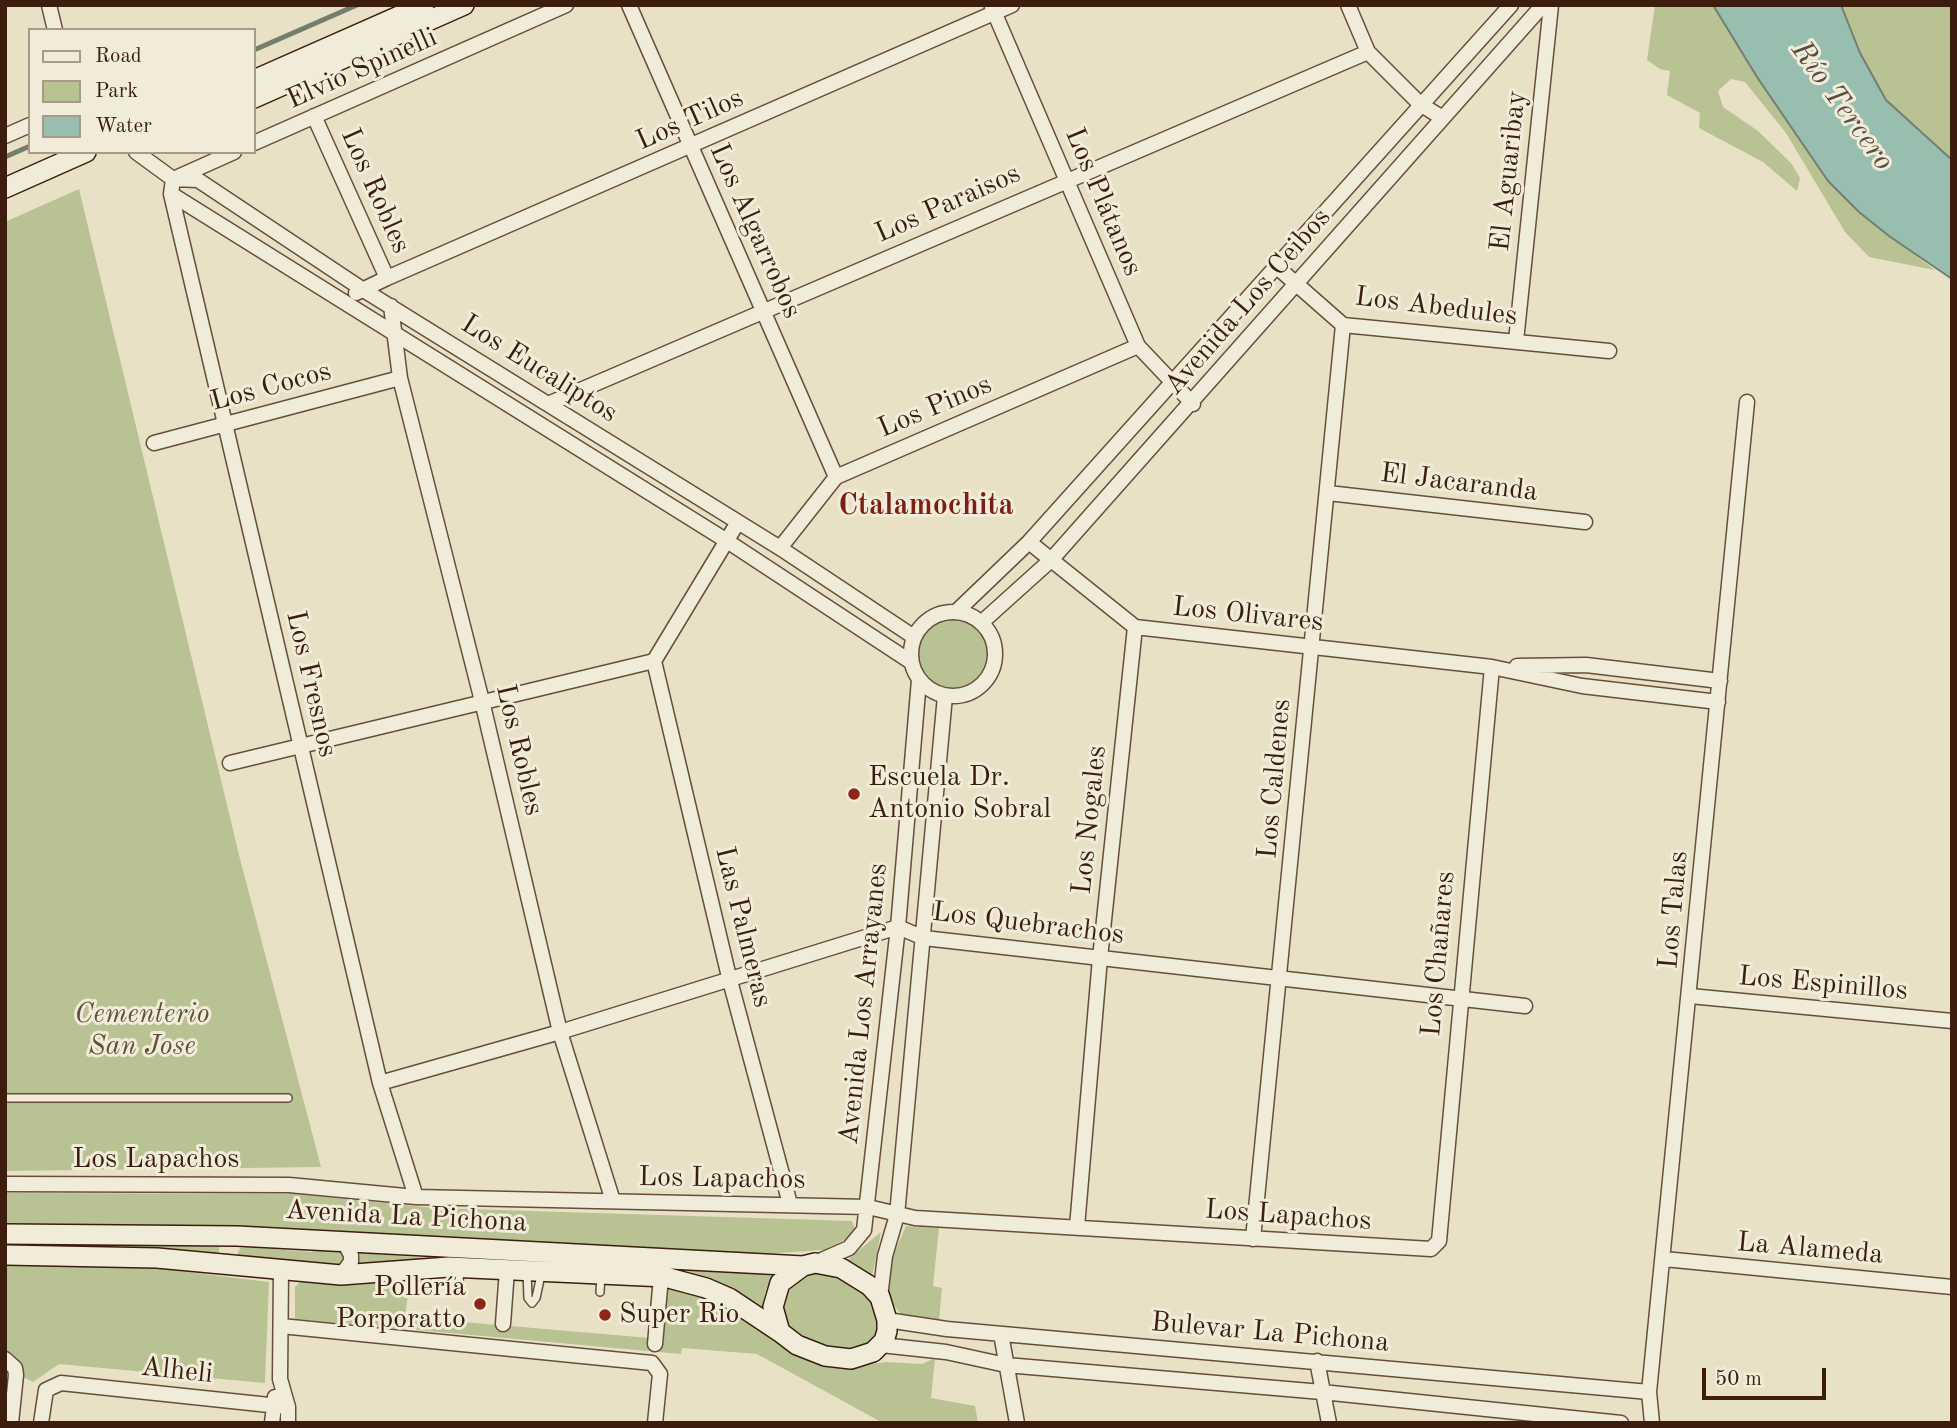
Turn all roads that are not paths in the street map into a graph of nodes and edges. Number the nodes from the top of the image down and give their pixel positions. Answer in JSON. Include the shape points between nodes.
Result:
{"nodes":[{"id":1,"x":49,"y":5,"type":"edge"},
{"id":2,"x":464,"y":5,"type":"edge"},
{"id":3,"x":566,"y":5,"type":"edge"},
{"id":4,"x":629,"y":5,"type":"edge"},
{"id":5,"x":1012,"y":5,"type":"edge"},
{"id":6,"x":1348,"y":5,"type":"edge"},
{"id":7,"x":1511,"y":5,"type":"edge"},
{"id":8,"x":1543,"y":5,"type":"edge"},
{"id":9,"x":1550,"y":5,"type":"edge"},
{"id":10,"x":426,"y":9,"type":"edge"},
{"id":11,"x":993,"y":9,"type":"edge"},
{"id":12,"x":55,"y":28,"type":"edge"},
{"id":13,"x":1368,"y":52,"type":"junction"},
{"id":14,"x":256,"y":79,"type":"edge"},
{"id":15,"x":256,"y":97,"type":"edge"},
{"id":16,"x":1420,"y":104,"type":"junction"},
{"id":17,"x":314,"y":116,"type":"junction"},
{"id":18,"x":1441,"y":117,"type":"junction"},
{"id":19,"x":28,"y":126,"type":"edge"},
{"id":20,"x":5,"y":135,"type":"edge"},
{"id":21,"x":256,"y":142,"type":"edge"},
{"id":22,"x":691,"y":146,"type":"junction"},
{"id":23,"x":82,"y":154,"type":"edge"},
{"id":24,"x":138,"y":154,"type":"edge"},
{"id":25,"x":230,"y":154,"type":"edge"},
{"id":26,"x":1066,"y":179,"type":"junction"},
{"id":27,"x":172,"y":186,"type":"junction"},
{"id":28,"x":5,"y":188,"type":"edge"},
{"id":29,"x":1277,"y":267,"type":"junction"},
{"id":30,"x":387,"y":278,"type":"junction"},
{"id":31,"x":1297,"y":283,"type":"junction"},
{"id":32,"x":362,"y":289,"type":"junction"},
{"id":33,"x":344,"y":302,"type":"junction"},
{"id":34,"x":391,"y":306,"type":"junction"},
{"id":35,"x":763,"y":311,"type":"junction"},
{"id":36,"x":1343,"y":325,"type":"junction"},
{"id":37,"x":396,"y":334,"type":"junction"},
{"id":38,"x":1516,"y":341,"type":"junction"},
{"id":39,"x":1138,"y":346,"type":"junction"},
{"id":40,"x":1609,"y":351,"type":"dead end"},
{"id":41,"x":400,"y":378,"type":"junction"},
{"id":42,"x":1172,"y":384,"type":"junction"},
{"id":43,"x":1747,"y":402,"type":"dead end"},
{"id":44,"x":548,"y":404,"type":"junction"},
{"id":45,"x":1193,"y":404,"type":"junction"},
{"id":46,"x":225,"y":425,"type":"junction"},
{"id":47,"x":154,"y":443,"type":"dead end"},
{"id":48,"x":835,"y":477,"type":"junction"},
{"id":49,"x":1328,"y":492,"type":"junction"},
{"id":50,"x":738,"y":522,"type":"junction"},
{"id":51,"x":1585,"y":522,"type":"dead end"},
{"id":52,"x":727,"y":541,"type":"junction"},
{"id":53,"x":1029,"y":542,"type":"junction"},
{"id":54,"x":780,"y":548,"type":"junction"},
{"id":55,"x":1051,"y":560,"type":"junction"},
{"id":56,"x":956,"y":612,"type":"junction"},
{"id":57,"x":981,"y":623,"type":"junction"},
{"id":58,"x":1135,"y":627,"type":"junction"},
{"id":59,"x":914,"y":637,"type":"junction"},
{"id":60,"x":1312,"y":647,"type":"junction"},
{"id":61,"x":654,"y":661,"type":"junction"},
{"id":62,"x":911,"y":662,"type":"junction"},
{"id":63,"x":1492,"y":667,"type":"junction"},
{"id":64,"x":919,"y":680,"type":"junction"},
{"id":65,"x":1720,"y":681,"type":"junction"},
{"id":66,"x":945,"y":696,"type":"junction"},
{"id":67,"x":482,"y":701,"type":"junction"},
{"id":68,"x":1718,"y":702,"type":"junction"},
{"id":69,"x":300,"y":745,"type":"junction"},
{"id":70,"x":230,"y":763,"type":"dead end"},
{"id":71,"x":898,"y":928,"type":"junction"},
{"id":72,"x":924,"y":938,"type":"junction"},
{"id":73,"x":1100,"y":958,"type":"junction"},
{"id":74,"x":729,"y":977,"type":"junction"},
{"id":75,"x":1280,"y":978,"type":"junction"},
{"id":76,"x":1690,"y":996,"type":"junction"},
{"id":77,"x":1459,"y":999,"type":"junction"},
{"id":78,"x":1524,"y":1006,"type":"dead end"},
{"id":79,"x":1952,"y":1021,"type":"edge"},
{"id":80,"x":560,"y":1032,"type":"junction"},
{"id":81,"x":380,"y":1083,"type":"junction"},
{"id":82,"x":5,"y":1098,"type":"edge"},
{"id":83,"x":288,"y":1098,"type":"dead end"},
{"id":84,"x":5,"y":1184,"type":"edge"},
{"id":85,"x":416,"y":1197,"type":"junction"},
{"id":86,"x":613,"y":1201,"type":"junction"},
{"id":87,"x":790,"y":1204,"type":"junction"},
{"id":88,"x":868,"y":1207,"type":"junction"},
{"id":89,"x":897,"y":1215,"type":"junction"},
{"id":90,"x":1077,"y":1227,"type":"junction"},
{"id":91,"x":5,"y":1234,"type":"edge"},
{"id":92,"x":237,"y":1236,"type":"junction"},
{"id":93,"x":1253,"y":1239,"type":"junction"},
{"id":94,"x":344,"y":1242,"type":"junction"},
{"id":95,"x":1436,"y":1246,"type":"joint"},
{"id":96,"x":5,"y":1255,"type":"edge"},
{"id":97,"x":1664,"y":1259,"type":"junction"},
{"id":98,"x":809,"y":1264,"type":"junction"},
{"id":99,"x":236,"y":1267,"type":"junction"},
{"id":100,"x":281,"y":1270,"type":"junction"},
{"id":101,"x":525,"y":1271,"type":"junction"},
{"id":102,"x":341,"y":1275,"type":"junction"},
{"id":103,"x":661,"y":1277,"type":"junction"},
{"id":104,"x":1952,"y":1287,"type":"edge"},
{"id":105,"x":880,"y":1297,"type":"junction"},
{"id":106,"x":887,"y":1320,"type":"junction"},
{"id":107,"x":503,"y":1324,"type":"dead end"},
{"id":108,"x":281,"y":1326,"type":"junction"},
{"id":109,"x":780,"y":1332,"type":"junction"},
{"id":110,"x":1001,"y":1334,"type":"junction"},
{"id":111,"x":655,"y":1344,"type":"dead end"},
{"id":112,"x":881,"y":1345,"type":"junction"},
{"id":113,"x":8,"y":1361,"type":"edge"},
{"id":114,"x":1317,"y":1361,"type":"junction"},
{"id":115,"x":1006,"y":1366,"type":"junction"},
{"id":116,"x":280,"y":1379,"type":"junction"},
{"id":117,"x":1322,"y":1392,"type":"junction"},
{"id":118,"x":1649,"y":1392,"type":"junction"},
{"id":119,"x":272,"y":1405,"type":"junction"},
{"id":120,"x":288,"y":1406,"type":"junction"},
{"id":121,"x":11,"y":1423,"type":"edge"},
{"id":122,"x":41,"y":1423,"type":"edge"},
{"id":123,"x":272,"y":1423,"type":"edge"},
{"id":124,"x":288,"y":1423,"type":"edge"},
{"id":125,"x":655,"y":1423,"type":"edge"},
{"id":126,"x":1017,"y":1423,"type":"edge"},
{"id":127,"x":1329,"y":1423,"type":"edge"},
{"id":128,"x":1621,"y":1423,"type":"edge"},
{"id":129,"x":1652,"y":1423,"type":"edge"}],
"edges":[{"from":1,"to":12,"type":"street"},
{"from":2,"to":10,"type":"main road"},
{"from":3,"to":17,"type":"street","name":"Elvio Spinelli"},
{"from":4,"to":22,"type":"street","name":"Los Algarrobos"},
{"from":5,"to":11,"type":"street","name":"Los Tilos"},
{"from":6,"to":13,"type":"street"},
{"from":7,"to":16,"type":"street","name":"Avenida Los Ceibos"},
{"from":8,"to":18,"type":"street","name":"Avenida Los Ceibos"},
{"from":9,"to":38,"type":"street","name":"El Aguaribay"},
{"from":10,"to":14,"type":"main road"},
{"from":10,"to":15,"type":"main road"},
{"from":11,"to":22,"type":"street","name":"Los Tilos"},
{"from":11,"to":26,"type":"street","name":"Los Plátanos"},
{"from":13,"to":16,"type":"street"},
{"from":13,"to":26,"type":"street","name":"Los Paraisos"},
{"from":16,"to":18,"type":"street"},
{"from":16,"to":29,"type":"street","name":"Avenida Los Ceibos"},
{"from":17,"to":21,"type":"street","name":"Elvio Spinelli"},
{"from":17,"to":30,"type":"street","name":"Los Robles"},
{"from":18,"to":31,"type":"street","name":"Avenida Los Ceibos"},
{"from":19,"to":20,"type":"street"},
{"from":22,"to":30,"type":"street","name":"Los Tilos"},
{"from":22,"to":35,"type":"street","name":"Los Algarrobos"},
{"from":23,"to":28,"type":"main road"},
{"from":24,"to":27,"type":"street","name":"Los Eucaliptos"},
{"from":25,"to":27,"type":"street"},
{"from":26,"to":35,"type":"street","name":"Los Paraisos"},
{"from":26,"to":39,"type":"street","name":"Los Plátanos"},
{"from":27,"to":32,"type":"street","name":"Los Eucaliptos","via":[[198,180]]},
{"from":27,"to":33,"type":"street","name":"Los Eucaliptos"},
{"from":27,"to":46,"type":"street","name":"Los Fresnos"},
{"from":29,"to":31,"type":"street","name":"Los Abedules"},
{"from":29,"to":42,"type":"street","name":"Avenida Los Ceibos"},
{"from":30,"to":32,"type":"street","name":"Los Robles"},
{"from":31,"to":36,"type":"street","name":"Los Abedules"},
{"from":31,"to":45,"type":"street","name":"Avenida Los Ceibos"},
{"from":32,"to":33,"type":"street","name":"Los Robles"},
{"from":32,"to":34,"type":"street","name":"Los Eucaliptos"},
{"from":33,"to":37,"type":"street","name":"Los Eucaliptos"},
{"from":34,"to":37,"type":"street","name":"Los Robles"},
{"from":34,"to":44,"type":"street","name":"Los Eucaliptos"},
{"from":35,"to":44,"type":"street","name":"Los Paraisos"},
{"from":35,"to":48,"type":"street","name":"Los Algarrobos"},
{"from":36,"to":38,"type":"street","name":"Los Abedules"},
{"from":36,"to":49,"type":"street","name":"Los Caldenes"},
{"from":37,"to":41,"type":"street","name":"Los Robles"},
{"from":37,"to":52,"type":"street","name":"Los Eucaliptos"},
{"from":38,"to":40,"type":"street","name":"Los Abedules"},
{"from":39,"to":42,"type":"street","name":"Los Plátanos"},
{"from":39,"to":48,"type":"street","name":"Los Pinos"},
{"from":41,"to":46,"type":"street","name":"Los Cocos"},
{"from":41,"to":67,"type":"street","name":"Los Robles"},
{"from":42,"to":45,"type":"street","name":"Los Plátanos"},
{"from":42,"to":53,"type":"street","name":"Avenida Los Ceibos"},
{"from":43,"to":65,"type":"street","name":"Los Talas"},
{"from":44,"to":50,"type":"street","name":"Los Eucaliptos"},
{"from":45,"to":55,"type":"street","name":"Avenida Los Ceibos"},
{"from":46,"to":47,"type":"street","name":"Los Cocos"},
{"from":46,"to":69,"type":"street","name":"Los Fresnos"},
{"from":48,"to":54,"type":"street","name":"Los Pinos"},
{"from":49,"to":51,"type":"street","name":"El Jacaranda"},
{"from":49,"to":60,"type":"street","name":"Los Caldenes"},
{"from":50,"to":52,"type":"street"},
{"from":50,"to":54,"type":"street","name":"Los Eucaliptos"},
{"from":52,"to":61,"type":"street"},
{"from":52,"to":62,"type":"street","name":"Los Eucaliptos"},
{"from":53,"to":55,"type":"street","name":"Los Olivares"},
{"from":53,"to":56,"type":"street","name":"Avenida Los Ceibos"},
{"from":54,"to":59,"type":"street","name":"Los Eucaliptos"},
{"from":55,"to":57,"type":"street","name":"Avenida Los Ceibos"},
{"from":55,"to":58,"type":"street","name":"Los Olivares"},
{"from":56,"to":57,"type":"street"},
{"from":56,"to":59,"type":"street","via":[[931,618]]},
{"from":57,"to":66,"type":"street","via":[[994,643],[993,667],[979,687]]},
{"from":58,"to":60,"type":"street","name":"Los Olivares"},
{"from":58,"to":73,"type":"street","name":"Los Nogales"},
{"from":59,"to":62,"type":"street"},
{"from":60,"to":63,"type":"street","name":"Los Olivares"},
{"from":60,"to":75,"type":"street","name":"Los Caldenes"},
{"from":61,"to":67,"type":"street"},
{"from":61,"to":74,"type":"street","name":"Las Palmeras"},
{"from":62,"to":64,"type":"street"},
{"from":63,"to":65,"type":"street","via":[[1586,665]]},
{"from":63,"to":68,"type":"street","via":[[1582,686]]},
{"from":63,"to":77,"type":"street","name":"Los Chañares"},
{"from":64,"to":66,"type":"street"},
{"from":64,"to":71,"type":"street","name":"Avenida Los Arrayanes"},
{"from":65,"to":68,"type":"street","name":"Los Talas"},
{"from":66,"to":72,"type":"street","name":"Avenida Los Arrayanes"},
{"from":67,"to":69,"type":"street"},
{"from":67,"to":80,"type":"street","name":"Los Robles"},
{"from":68,"to":76,"type":"street","name":"Los Talas"},
{"from":69,"to":70,"type":"street"},
{"from":69,"to":81,"type":"street","name":"Los Fresnos"},
{"from":71,"to":72,"type":"street","name":"Los Quebrachos"},
{"from":71,"to":74,"type":"street","name":"Los Quebrachos"},
{"from":71,"to":88,"type":"street","name":"Avenida Los Arrayanes"},
{"from":72,"to":73,"type":"street","name":"Los Quebrachos"},
{"from":72,"to":89,"type":"street","name":"Avenida Los Arrayanes"},
{"from":73,"to":75,"type":"street","name":"Los Quebrachos"},
{"from":73,"to":90,"type":"street","name":"Los Nogales"},
{"from":74,"to":80,"type":"street","name":"Los Quebrachos"},
{"from":74,"to":87,"type":"street","name":"Las Palmeras"},
{"from":75,"to":77,"type":"street","name":"Los Quebrachos"},
{"from":75,"to":93,"type":"street","name":"Los Caldenes"},
{"from":76,"to":79,"type":"street","name":"Los Espinillos"},
{"from":76,"to":97,"type":"street","name":"Los Talas"},
{"from":77,"to":78,"type":"street","name":"Los Quebrachos"},
{"from":77,"to":95,"type":"street","name":"Los Chañares"},
{"from":80,"to":81,"type":"street","name":"Los Quebrachos"},
{"from":80,"to":86,"type":"street","name":"Los Robles"},
{"from":81,"to":85,"type":"street","name":"Los Fresnos"},
{"from":82,"to":83,"type":"lane"},
{"from":84,"to":85,"type":"street","name":"Los Lapachos","via":[[289,1185]]},
{"from":85,"to":86,"type":"street","name":"Los Lapachos"},
{"from":86,"to":87,"type":"street","name":"Los Lapachos"},
{"from":87,"to":88,"type":"street","name":"Los Lapachos"},
{"from":88,"to":89,"type":"street","name":"Los Lapachos"},
{"from":88,"to":98,"type":"street","name":"Avenida Los Arrayanes","via":[[859,1239],[836,1255]]},
{"from":89,"to":90,"type":"street","name":"Los Lapachos"},
{"from":89,"to":105,"type":"street","name":"Avenida Los Arrayanes","via":[[884,1256]]},
{"from":90,"to":93,"type":"street","name":"Los Lapachos"},
{"from":91,"to":92,"type":"main road","name":"Avenida La Pichona"},
{"from":92,"to":94,"type":"main road","name":"Avenida La Pichona"},
{"from":92,"to":99,"type":"street","via":[[230,1252]]},
{"from":93,"to":95,"type":"street","name":"Los Lapachos","via":[[1425,1250]]},
{"from":94,"to":98,"type":"main road","name":"Avenida La Pichona"},
{"from":94,"to":102,"type":"street","via":[[351,1262]]},
{"from":96,"to":99,"type":"main road","name":"Avenida La Pichona","via":[[157,1258]]},
{"from":97,"to":104,"type":"street","name":"La Alameda"},
{"from":97,"to":118,"type":"street","name":"Los Talas"},
{"from":98,"to":105,"type":"main road","via":[[848,1272]]},
{"from":98,"to":109,"type":"main road","via":[[789,1273],[775,1294],[774,1317]]},
{"from":99,"to":100,"type":"main road","name":"Avenida La Pichona"},
{"from":100,"to":102,"type":"main road","name":"Avenida La Pichona"},
{"from":100,"to":108,"type":"street"},
{"from":101,"to":102,"type":"main road","name":"Avenida La Pichona","via":[[416,1279]]},
{"from":101,"to":103,"type":"main road","name":"Avenida La Pichona","via":[[601,1283]]},
{"from":101,"to":107,"type":"street"},
{"from":103,"to":109,"type":"main road","name":"Avenida La Pichona","via":[[729,1298]]},
{"from":103,"to":111,"type":"street","via":[[655,1298]]},
{"from":105,"to":106,"type":"main road"},
{"from":106,"to":110,"type":"street","name":"Bulevar La Pichona"},
{"from":106,"to":112,"type":"main road"},
{"from":108,"to":116,"type":"street"},
{"from":108,"to":125,"type":"street","via":[[652,1363],[659,1370]]},
{"from":109,"to":112,"type":"main road","via":[[810,1352],[838,1359],[864,1356]]},
{"from":110,"to":114,"type":"street","name":"Bulevar La Pichona"},
{"from":110,"to":115,"type":"street"},
{"from":112,"to":115,"type":"street","name":"Bulevar La Pichona","via":[[946,1352]]},
{"from":113,"to":121,"type":"street","via":[[16,1375]]},
{"from":114,"to":117,"type":"street"},
{"from":114,"to":118,"type":"street","name":"Bulevar La Pichona"},
{"from":115,"to":117,"type":"street","name":"Bulevar La Pichona"},
{"from":115,"to":126,"type":"street"},
{"from":116,"to":119,"type":"street"},
{"from":116,"to":120,"type":"street"},
{"from":117,"to":127,"type":"street"},
{"from":117,"to":128,"type":"street","name":"Bulevar La Pichona"},
{"from":118,"to":129,"type":"street","name":"Los Talas"},
{"from":119,"to":120,"type":"street","name":"Alheli"},
{"from":119,"to":122,"type":"street","name":"Alheli","via":[[61,1383],[46,1390]]},
{"from":119,"to":123,"type":"street"},
{"from":120,"to":124,"type":"street"}]}
